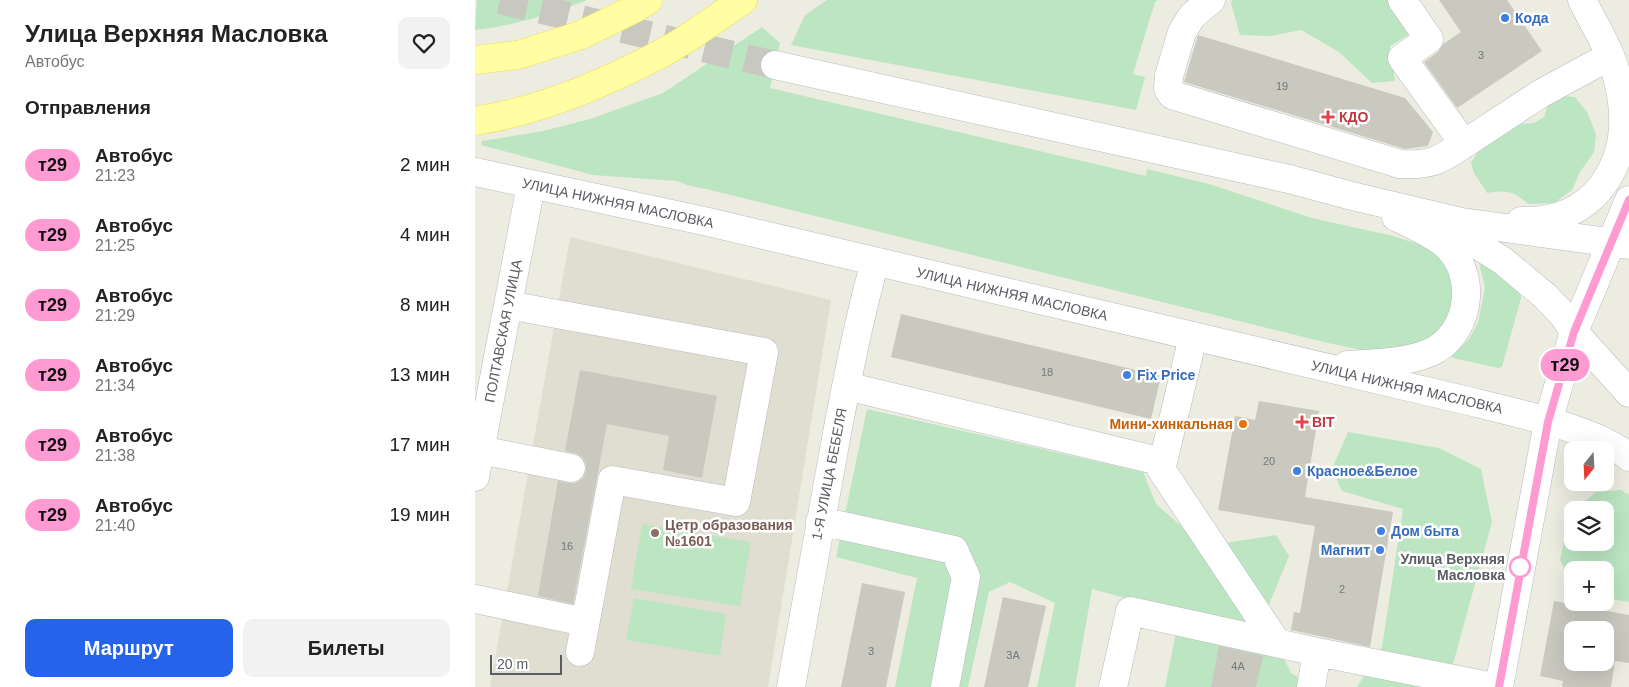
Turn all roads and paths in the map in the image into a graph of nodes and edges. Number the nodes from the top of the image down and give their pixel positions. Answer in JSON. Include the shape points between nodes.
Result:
{"nodes":[{"id":1,"x":648,"y":0,"type":"edge"},
{"id":2,"x":743,"y":0,"type":"edge"},
{"id":3,"x":1211,"y":0,"type":"edge"},
{"id":4,"x":1402,"y":0,"type":"edge"},
{"id":5,"x":1582,"y":0,"type":"edge"},
{"id":6,"x":475,"y":60,"type":"edge"},
{"id":7,"x":1612,"y":60,"type":"junction"},
{"id":8,"x":775,"y":64,"type":"tunnel mouth"},
{"id":9,"x":1629,"y":88,"type":"edge"},
{"id":10,"x":475,"y":121,"type":"edge"},
{"id":11,"x":1464,"y":144,"type":"junction"},
{"id":12,"x":475,"y":172,"type":"edge"},
{"id":13,"x":531,"y":185,"type":"junction"},
{"id":14,"x":1352,"y":196,"type":"junction"},
{"id":15,"x":1629,"y":200,"type":"edge"},
{"id":16,"x":1427,"y":214,"type":"junction"},
{"id":17,"x":1462,"y":222,"type":"junction"},
{"id":18,"x":1620,"y":244,"type":"edge"},
{"id":19,"x":875,"y":262,"type":"junction"},
{"id":20,"x":508,"y":305,"type":"junction"},
{"id":21,"x":1574,"y":332,"type":"junction"},
{"id":22,"x":1193,"y":337,"type":"junction"},
{"id":23,"x":1320,"y":367,"type":"junction"},
{"id":24,"x":846,"y":386,"type":"junction"},
{"id":25,"x":1629,"y":393,"type":"edge"},
{"id":26,"x":1548,"y":422,"type":"junction"},
{"id":27,"x":480,"y":450,"type":"junction"},
{"id":28,"x":1629,"y":457,"type":"edge"},
{"id":29,"x":1163,"y":462,"type":"junction"},
{"id":30,"x":571,"y":468,"type":"dead end"},
{"id":31,"x":475,"y":477,"type":"edge"},
{"id":32,"x":820,"y":521,"type":"junction"},
{"id":33,"x":475,"y":599,"type":"edge"},
{"id":34,"x":585,"y":622,"type":"junction"},
{"id":35,"x":1277,"y":643,"type":"junction"},
{"id":36,"x":580,"y":652,"type":"dead end"},
{"id":37,"x":1317,"y":652,"type":"junction"},
{"id":38,"x":791,"y":687,"type":"edge"},
{"id":39,"x":945,"y":687,"type":"edge"},
{"id":40,"x":1113,"y":687,"type":"edge"},
{"id":41,"x":1311,"y":687,"type":"edge"},
{"id":42,"x":1494,"y":687,"type":"edge"},
{"id":43,"x":1499,"y":687,"type":"edge"}],
"edges":[{"from":1,"to":6,"type":"main road","via":[[581,35],[518,54]]},
{"from":2,"to":10,"type":"main road","via":[[665,52],[605,80],[546,103]]},
{"from":3,"to":11,"type":"street","via":[[1192,16],[1182,32],[1169,76],[1168,89],[1172,96],[1400,164],[1420,165],[1438,160]]},
{"from":4,"to":11,"type":"street","via":[[1429,40],[1401,58]]},
{"from":5,"to":7,"type":"street"},
{"from":7,"to":9,"type":"street"},
{"from":7,"to":11,"type":"street","via":[[1540,94]]},
{"from":7,"to":17,"type":"street","via":[[1624,114],[1623,140],[1608,178],[1591,200],[1571,213],[1536,222]]},
{"from":8,"to":14,"type":"street","via":[[1289,179]]},
{"from":12,"to":13,"type":"street","name":"УЛИЦА НИЖНЯЯ МАСЛОВКА"},
{"from":13,"to":19,"type":"street","name":"УЛИЦА НИЖНЯЯ МАСЛОВКА","via":[[704,221]]},
{"from":13,"to":20,"type":"street","name":"ПОЛТАВСКАЯ УЛИЦА"},
{"from":14,"to":16,"type":"street"},
{"from":14,"to":23,"type":"street","via":[[1428,232],[1446,246],[1465,276],[1467,296],[1457,328],[1436,349],[1399,360]]},
{"from":15,"to":18,"type":"street"},
{"from":16,"to":17,"type":"street"},
{"from":16,"to":21,"type":"street","via":[[1485,248],[1524,278],[1563,315]]},
{"from":17,"to":18,"type":"street"},
{"from":18,"to":21,"type":"street"},
{"from":19,"to":22,"type":"street","name":"УЛИЦА НИЖНЯЯ МАСЛОВКА"},
{"from":19,"to":24,"type":"street","name":"1-Я УЛИЦА БЕБЕЛЯ"},
{"from":20,"to":27,"type":"street","name":"ПОЛТАВСКАЯ УЛИЦА"},
{"from":20,"to":34,"type":"street","via":[[764,352],[736,502],[612,480]]},
{"from":21,"to":25,"type":"street"},
{"from":21,"to":26,"type":"street"},
{"from":22,"to":23,"type":"street","name":"УЛИЦА НИЖНЯЯ МАСЛОВКА"},
{"from":22,"to":29,"type":"street"},
{"from":23,"to":26,"type":"street","name":"УЛИЦА НИЖНЯЯ МАСЛОВКА"},
{"from":24,"to":29,"type":"street"},
{"from":24,"to":32,"type":"street","name":"1-Я УЛИЦА БЕБЕЛЯ"},
{"from":26,"to":28,"type":"street","via":[[1596,438]]},
{"from":26,"to":43,"type":"street"},
{"from":27,"to":30,"type":"street"},
{"from":27,"to":31,"type":"street","name":"ПОЛТАВСКАЯ УЛИЦА"},
{"from":29,"to":35,"type":"street","via":[[1161,469]]},
{"from":32,"to":38,"type":"street","name":"1-Я УЛИЦА БЕБЕЛЯ"},
{"from":32,"to":39,"type":"street","via":[[954,550],[966,577]]},
{"from":33,"to":34,"type":"street"},
{"from":34,"to":36,"type":"street"},
{"from":35,"to":37,"type":"street"},
{"from":35,"to":40,"type":"street","via":[[1130,611]]},
{"from":37,"to":41,"type":"street"},
{"from":37,"to":42,"type":"street"}]}
